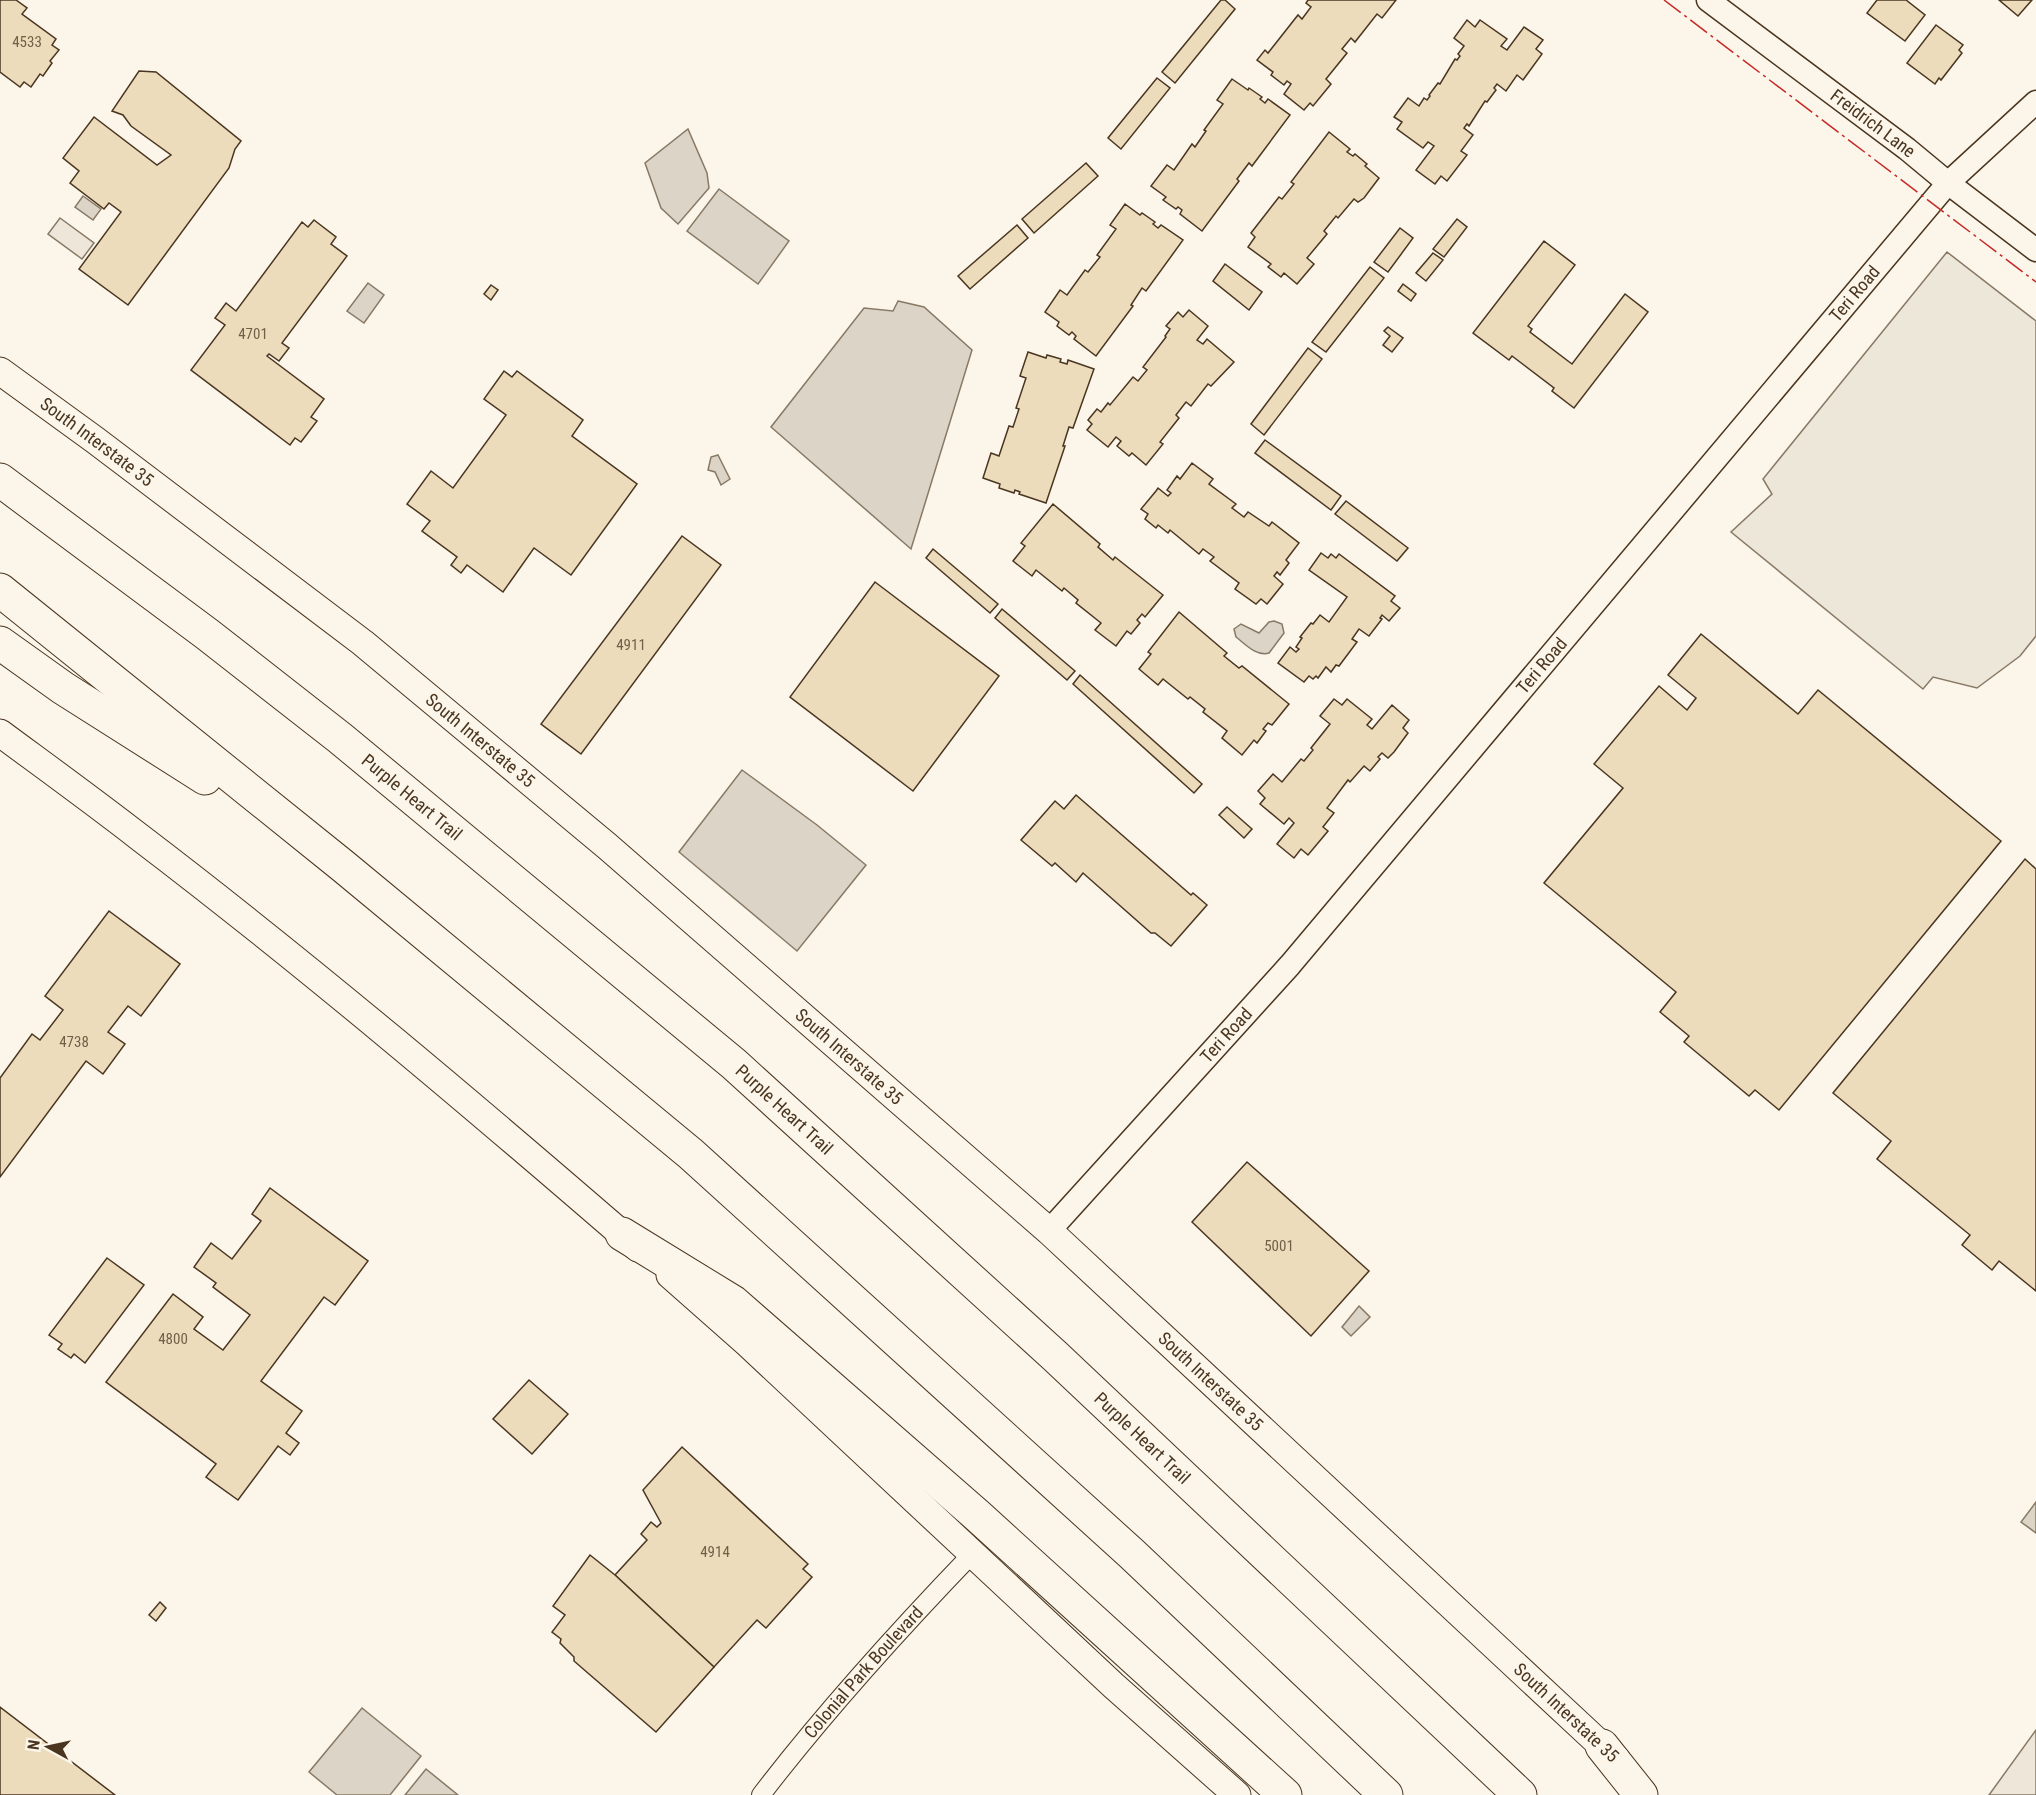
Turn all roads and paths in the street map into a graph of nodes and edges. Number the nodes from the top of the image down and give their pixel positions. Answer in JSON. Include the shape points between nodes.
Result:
{"nodes":[{"id":1,"x":1708,"y":0,"type":"edge"},
{"id":2,"x":2036,"y":102,"type":"edge"},
{"id":3,"x":1948,"y":183,"type":"junction"},
{"id":4,"x":2036,"y":250,"type":"edge"},
{"id":5,"x":0,"y":371,"type":"edge"},
{"id":6,"x":0,"y":480,"type":"edge"},
{"id":7,"x":0,"y":590,"type":"edge"},
{"id":8,"x":0,"y":643,"type":"edge"},
{"id":9,"x":0,"y":733,"type":"edge"},
{"id":10,"x":344,"y":866,"type":"junction"},
{"id":11,"x":1049,"y":1231,"type":"junction"},
{"id":12,"x":622,"y":1234,"type":"junction"},
{"id":13,"x":972,"y":1554,"type":"junction"},
{"id":14,"x":1602,"y":1746,"type":"junction"},
{"id":15,"x":761,"y":1795,"type":"edge"},
{"id":16,"x":1237,"y":1795,"type":"edge"},
{"id":17,"x":1285,"y":1795,"type":"edge"},
{"id":18,"x":1386,"y":1795,"type":"edge"},
{"id":19,"x":1520,"y":1795,"type":"edge"},
{"id":20,"x":1641,"y":1795,"type":"edge"},
{"id":21,"x":1654,"y":1795,"type":"edge"}],
"edges":[{"from":1,"to":3,"type":"street","name":"Freidrich Lane"},
{"from":2,"to":3,"type":"street","name":"Teri Road"},
{"from":3,"to":4,"type":"street","name":"Freidrich Lane"},
{"from":3,"to":11,"type":"street","name":"Teri Road","via":[[1290,965]]},
{"from":5,"to":11,"type":"main road","name":"South Interstate 35","via":[[371,650],[607,846]]},
{"from":6,"to":19,"type":"highway","name":"Purple Heart Trail","via":[[340,738],[734,1064],[1055,1356]]},
{"from":7,"to":10,"type":"highway"},
{"from":8,"to":10,"type":"highway","via":[[63,688]]},
{"from":9,"to":12,"type":"main road","via":[[138,835],[344,998]]},
{"from":10,"to":18,"type":"highway","via":[[691,1154],[1132,1554]]},
{"from":11,"to":14,"type":"main road","name":"South Interstate 35"},
{"from":12,"to":13,"type":"main road","via":[[747,1343]]},
{"from":12,"to":17,"type":"highway","via":[[733,1302],[978,1516]]},
{"from":13,"to":15,"type":"street","name":"Colonial Park Boulevard","via":[[882,1648]]},
{"from":13,"to":16,"type":"main road"},
{"from":14,"to":20,"type":"highway"},
{"from":14,"to":21,"type":"main road","name":"South Interstate 35"}]}
